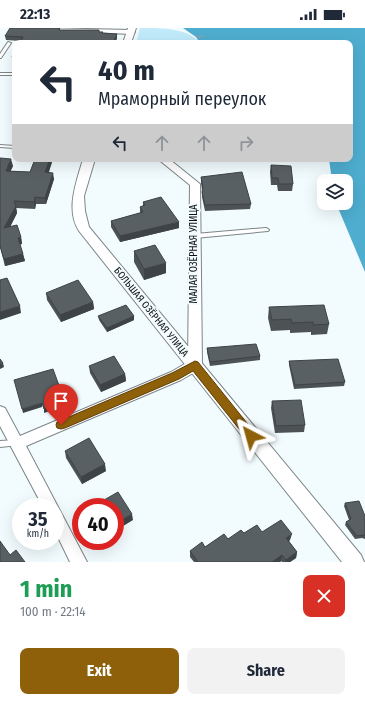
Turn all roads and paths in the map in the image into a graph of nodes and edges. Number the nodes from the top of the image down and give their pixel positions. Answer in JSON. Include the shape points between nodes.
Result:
{"nodes":[{"id":1,"x":46,"y":28,"type":"edge"},
{"id":2,"x":131,"y":30,"type":"edge"},
{"id":3,"x":196,"y":36,"type":"dead end"},
{"id":4,"x":205,"y":36,"type":"dead end"},
{"id":5,"x":128,"y":40,"type":"edge"},
{"id":6,"x":9,"y":43,"type":"dead end"},
{"id":7,"x":0,"y":57,"type":"edge"},
{"id":8,"x":0,"y":74,"type":"edge"},
{"id":9,"x":12,"y":74,"type":"edge"},
{"id":10,"x":0,"y":146,"type":"edge"},
{"id":11,"x":12,"y":147,"type":"edge"},
{"id":12,"x":88,"y":162,"type":"edge"},
{"id":13,"x":167,"y":162,"type":"edge"},
{"id":14,"x":266,"y":230,"type":"dead end"},
{"id":15,"x":194,"y":236,"type":"junction"},
{"id":16,"x":195,"y":365,"type":"junction"},
{"id":17,"x":0,"y":412,"type":"edge"},
{"id":18,"x":18,"y":443,"type":"junction"},
{"id":19,"x":0,"y":444,"type":"edge"},
{"id":20,"x":46,"y":498,"type":"edge"},
{"id":21,"x":64,"y":533,"type":"edge"},
{"id":22,"x":79,"y":562,"type":"edge"},
{"id":23,"x":354,"y":562,"type":"edge"}],
"edges":[{"from":1,"to":2,"type":"street"},
{"from":2,"to":5,"type":"street"},
{"from":3,"to":4,"type":"path"},
{"from":6,"to":7,"type":"lane"},
{"from":8,"to":9,"type":"lane"},
{"from":10,"to":11,"type":"lane"},
{"from":12,"to":16,"type":"street","name":"БОЛЬШАЯ ОЗЁРНАЯ УЛИЦА","via":[[78,196],[83,228]]},
{"from":13,"to":15,"type":"street","name":"МАЛАЯ ОЗЁРНАЯ УЛИЦА","via":[[195,184]]},
{"from":14,"to":15,"type":"lane"},
{"from":15,"to":16,"type":"street","name":"МАЛАЯ ОЗЁРНАЯ УЛИЦА"},
{"from":16,"to":18,"type":"street","via":[[176,376]]},
{"from":16,"to":23,"type":"street","name":"БОЛЬШАЯ ОЗЁРНАЯ УЛИЦА"},
{"from":17,"to":18,"type":"street"},
{"from":18,"to":19,"type":"lane"},
{"from":18,"to":20,"type":"street"},
{"from":21,"to":22,"type":"street"}]}
